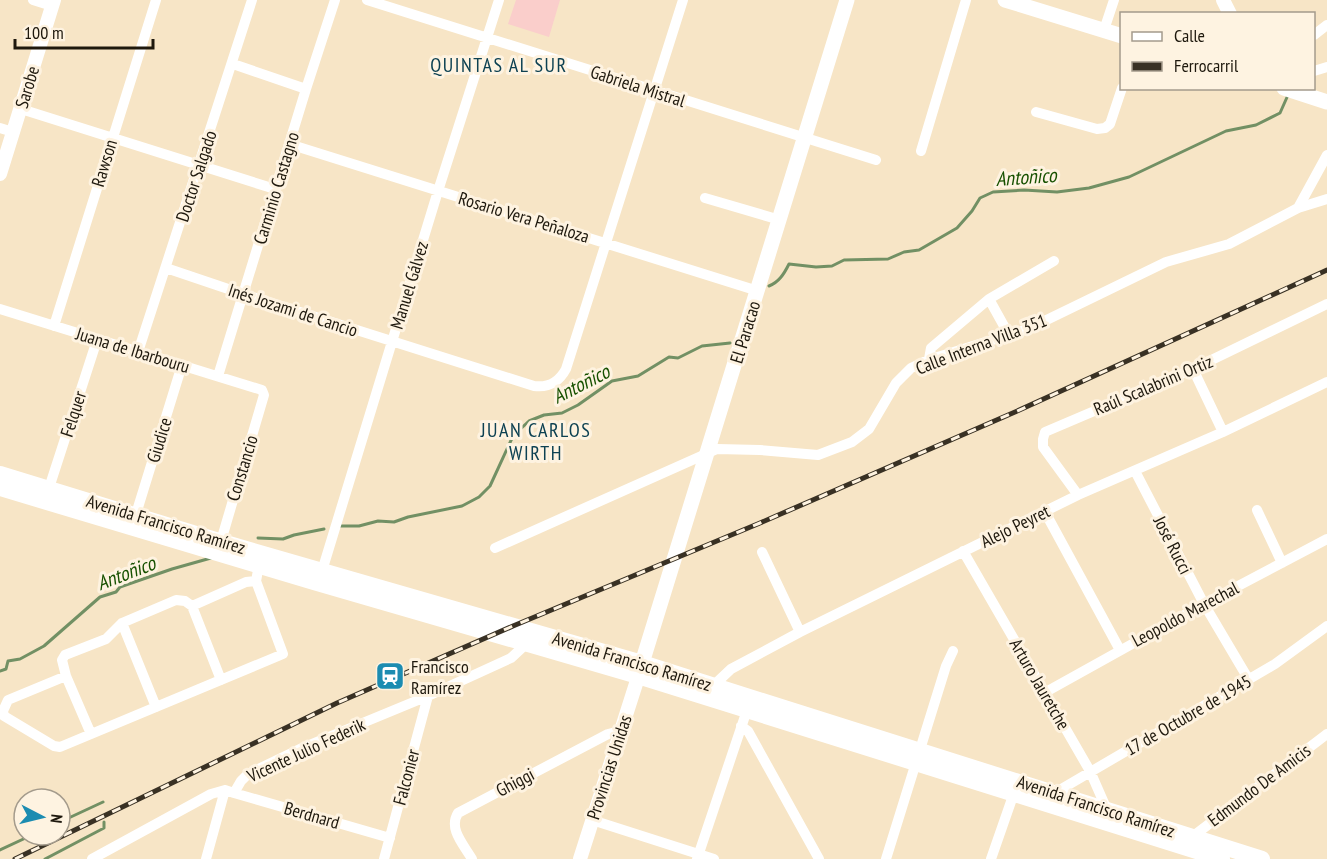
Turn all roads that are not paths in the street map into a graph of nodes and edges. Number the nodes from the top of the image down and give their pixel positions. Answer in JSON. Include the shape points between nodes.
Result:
{"nodes":[{"id":1,"x":33,"y":0,"type":"edge"},
{"id":2,"x":156,"y":0,"type":"edge"},
{"id":3,"x":252,"y":0,"type":"edge"},
{"id":4,"x":335,"y":0,"type":"edge"},
{"id":5,"x":367,"y":0,"type":"edge"},
{"id":6,"x":500,"y":0,"type":"edge"},
{"id":7,"x":683,"y":0,"type":"edge"},
{"id":8,"x":847,"y":0,"type":"edge"},
{"id":9,"x":966,"y":0,"type":"edge"},
{"id":10,"x":1005,"y":0,"type":"edge"},
{"id":11,"x":1114,"y":0,"type":"edge"},
{"id":12,"x":53,"y":3,"type":"edge"},
{"id":13,"x":1327,"y":25,"type":"edge"},
{"id":14,"x":1104,"y":30,"type":"junction"},
{"id":15,"x":1315,"y":34,"type":"edge"},
{"id":16,"x":1120,"y":35,"type":"edge"},
{"id":17,"x":487,"y":39,"type":"junction"},
{"id":18,"x":232,"y":64,"type":"junction"},
{"id":19,"x":306,"y":89,"type":"junction"},
{"id":20,"x":1121,"y":90,"type":"edge"},
{"id":21,"x":1290,"y":90,"type":"edge"},
{"id":22,"x":654,"y":91,"type":"junction"},
{"id":23,"x":1327,"y":102,"type":"edge"},
{"id":24,"x":21,"y":109,"type":"junction"},
{"id":25,"x":1036,"y":112,"type":"dead end"},
{"id":26,"x":6,"y":130,"type":"edge"},
{"id":27,"x":112,"y":137,"type":"junction"},
{"id":28,"x":805,"y":139,"type":"junction"},
{"id":29,"x":289,"y":144,"type":"junction"},
{"id":30,"x":921,"y":151,"type":"dead end"},
{"id":31,"x":1327,"y":155,"type":"edge"},
{"id":32,"x":876,"y":160,"type":"dead end"},
{"id":33,"x":199,"y":165,"type":"junction"},
{"id":34,"x":0,"y":174,"type":"edge"},
{"id":35,"x":275,"y":189,"type":"junction"},
{"id":36,"x":438,"y":191,"type":"junction"},
{"id":37,"x":705,"y":198,"type":"dead end"},
{"id":38,"x":1327,"y":199,"type":"edge"},
{"id":39,"x":1298,"y":208,"type":"junction"},
{"id":40,"x":780,"y":220,"type":"junction"},
{"id":41,"x":606,"y":242,"type":"junction"},
{"id":42,"x":1054,"y":261,"type":"dead end"},
{"id":43,"x":166,"y":268,"type":"junction"},
{"id":44,"x":758,"y":291,"type":"junction"},
{"id":45,"x":243,"y":294,"type":"junction"},
{"id":46,"x":989,"y":299,"type":"junction"},
{"id":47,"x":1327,"y":304,"type":"edge"},
{"id":48,"x":0,"y":309,"type":"edge"},
{"id":49,"x":54,"y":326,"type":"junction"},
{"id":50,"x":1009,"y":335,"type":"junction"},
{"id":51,"x":97,"y":340,"type":"junction"},
{"id":52,"x":391,"y":341,"type":"junction"},
{"id":53,"x":138,"y":352,"type":"junction"},
{"id":54,"x":929,"y":359,"type":"junction"},
{"id":55,"x":182,"y":365,"type":"junction"},
{"id":56,"x":1193,"y":369,"type":"junction"},
{"id":57,"x":218,"y":376,"type":"junction"},
{"id":58,"x":1327,"y":382,"type":"edge"},
{"id":59,"x":264,"y":395,"type":"joint"},
{"id":60,"x":1223,"y":432,"type":"junction"},
{"id":61,"x":708,"y":454,"type":"junction"},
{"id":62,"x":1135,"y":471,"type":"junction"},
{"id":63,"x":0,"y":474,"type":"edge"},
{"id":64,"x":0,"y":488,"type":"edge"},
{"id":65,"x":49,"y":488,"type":"junction"},
{"id":66,"x":1078,"y":495,"type":"junction"},
{"id":67,"x":1257,"y":510,"type":"dead end"},
{"id":68,"x":1045,"y":512,"type":"junction"},
{"id":69,"x":136,"y":514,"type":"junction"},
{"id":70,"x":1327,"y":538,"type":"edge"},
{"id":71,"x":221,"y":541,"type":"junction"},
{"id":72,"x":495,"y":548,"type":"dead end"},
{"id":73,"x":762,"y":552,"type":"dead end"},
{"id":74,"x":963,"y":552,"type":"junction"},
{"id":75,"x":1282,"y":562,"type":"junction"},
{"id":76,"x":322,"y":570,"type":"junction"},
{"id":77,"x":254,"y":576,"type":"junction"},
{"id":78,"x":1204,"y":604,"type":"junction"},
{"id":79,"x":192,"y":606,"type":"junction"},
{"id":80,"x":122,"y":622,"type":"junction"},
{"id":81,"x":1327,"y":626,"type":"edge"},
{"id":82,"x":800,"y":632,"type":"junction"},
{"id":83,"x":526,"y":644,"type":"junction"},
{"id":84,"x":1120,"y":650,"type":"junction"},
{"id":85,"x":953,"y":651,"type":"dead end"},
{"id":86,"x":640,"y":669,"type":"junction"},
{"id":87,"x":66,"y":676,"type":"junction"},
{"id":88,"x":221,"y":680,"type":"junction"},
{"id":89,"x":1249,"y":680,"type":"junction"},
{"id":90,"x":713,"y":686,"type":"junction"},
{"id":91,"x":1044,"y":693,"type":"junction"},
{"id":92,"x":428,"y":696,"type":"junction"},
{"id":93,"x":156,"y":706,"type":"junction"},
{"id":94,"x":747,"y":710,"type":"junction"},
{"id":95,"x":741,"y":726,"type":"junction"},
{"id":96,"x":620,"y":731,"type":"junction"},
{"id":97,"x":91,"y":734,"type":"junction"},
{"id":98,"x":1327,"y":734,"type":"edge"},
{"id":99,"x":918,"y":756,"type":"junction"},
{"id":100,"x":1090,"y":771,"type":"junction"},
{"id":101,"x":229,"y":792,"type":"junction"},
{"id":102,"x":1014,"y":793,"type":"junction"},
{"id":103,"x":1055,"y":799,"type":"junction"},
{"id":104,"x":1103,"y":814,"type":"junction"},
{"id":105,"x":592,"y":820,"type":"junction"},
{"id":106,"x":1192,"y":837,"type":"junction"},
{"id":107,"x":390,"y":838,"type":"junction"},
{"id":108,"x":698,"y":857,"type":"edge"},
{"id":109,"x":95,"y":858,"type":"edge"},
{"id":110,"x":206,"y":859,"type":"edge"},
{"id":111,"x":384,"y":859,"type":"edge"},
{"id":112,"x":472,"y":859,"type":"edge"},
{"id":113,"x":580,"y":859,"type":"edge"},
{"id":114,"x":714,"y":859,"type":"edge"},
{"id":115,"x":819,"y":859,"type":"edge"},
{"id":116,"x":886,"y":859,"type":"edge"},
{"id":117,"x":991,"y":859,"type":"edge"},
{"id":118,"x":1222,"y":859,"type":"edge"},
{"id":119,"x":1262,"y":859,"type":"edge"}],
"edges":[{"from":1,"to":12,"type":"street"},
{"from":2,"to":27,"type":"street","name":"Rawson"},
{"from":3,"to":18,"type":"street","name":"Doctor Salgado"},
{"from":4,"to":19,"type":"street","name":"Carminio Castagno"},
{"from":5,"to":17,"type":"street","name":"Gabriela Mistral"},
{"from":6,"to":17,"type":"street","name":"Manuel Gálvez"},
{"from":7,"to":22,"type":"street"},
{"from":8,"to":28,"type":"main road","name":"El Paracao"},
{"from":9,"to":30,"type":"street"},
{"from":10,"to":14,"type":"main road"},
{"from":11,"to":14,"type":"street"},
{"from":12,"to":24,"type":"street","name":"Sarobe"},
{"from":13,"to":15,"type":"street"},
{"from":14,"to":16,"type":"main road"},
{"from":17,"to":22,"type":"street","name":"Gabriela Mistral"},
{"from":17,"to":36,"type":"street","name":"Manuel Gálvez"},
{"from":18,"to":19,"type":"street"},
{"from":18,"to":33,"type":"street","name":"Doctor Salgado"},
{"from":19,"to":29,"type":"street","name":"Carminio Castagno"},
{"from":20,"to":25,"type":"street","via":[[1110,124],[1105,128]]},
{"from":21,"to":23,"type":"main road"},
{"from":22,"to":28,"type":"street","name":"Gabriela Mistral"},
{"from":22,"to":41,"type":"street"},
{"from":24,"to":26,"type":"street","name":"Sarobe"},
{"from":24,"to":27,"type":"street"},
{"from":26,"to":34,"type":"street","name":"Sarobe"},
{"from":27,"to":33,"type":"street"},
{"from":27,"to":49,"type":"street","name":"Rawson"},
{"from":28,"to":32,"type":"street","name":"Gabriela Mistral"},
{"from":28,"to":40,"type":"main road","name":"El Paracao"},
{"from":29,"to":35,"type":"street","name":"Carminio Castagno"},
{"from":29,"to":36,"type":"street","name":"Rosario Vera Peñaloza"},
{"from":31,"to":39,"type":"street"},
{"from":33,"to":35,"type":"street"},
{"from":33,"to":43,"type":"street","name":"Doctor Salgado"},
{"from":35,"to":45,"type":"street","name":"Carminio Castagno"},
{"from":36,"to":41,"type":"street","name":"Rosario Vera Peñaloza"},
{"from":36,"to":52,"type":"street","name":"Manuel Gálvez"},
{"from":37,"to":40,"type":"street"},
{"from":38,"to":39,"type":"street","name":"Calle Interna Villa 351"},
{"from":39,"to":50,"type":"street","name":"Calle Interna Villa 351","via":[[1229,244],[1166,262]]},
{"from":40,"to":44,"type":"main road","name":"El Paracao"},
{"from":41,"to":44,"type":"street","name":"Rosario Vera Peñaloza"},
{"from":41,"to":52,"type":"street","name":"Inés Jozami de Cancio","via":[[566,369],[557,381],[534,386]]},
{"from":42,"to":46,"type":"street"},
{"from":43,"to":45,"type":"street","name":"Inés Jozami de Cancio"},
{"from":43,"to":53,"type":"street","name":"Doctor Salgado"},
{"from":44,"to":61,"type":"main road","name":"El Paracao"},
{"from":45,"to":52,"type":"street","name":"Inés Jozami de Cancio"},
{"from":45,"to":57,"type":"street","name":"Carminio Castagno"},
{"from":46,"to":50,"type":"street"},
{"from":46,"to":54,"type":"street","via":[[932,348]]},
{"from":47,"to":56,"type":"street","name":"Raúl Scalabrini Ortiz"},
{"from":48,"to":49,"type":"street","name":"Juana de Ibarbouru"},
{"from":49,"to":51,"type":"street","name":"Juana de Ibarbouru"},
{"from":50,"to":54,"type":"street","name":"Calle Interna Villa 351"},
{"from":51,"to":53,"type":"street","name":"Juana de Ibarbouru"},
{"from":51,"to":65,"type":"street","name":"Felquer"},
{"from":52,"to":76,"type":"street","name":"Manuel Gálvez"},
{"from":53,"to":55,"type":"street","name":"Juana de Ibarbouru"},
{"from":54,"to":61,"type":"street","name":"Calle Interna Villa 351","via":[[911,368],[896,383],[862,436],[825,453],[717,450]]},
{"from":55,"to":57,"type":"street","name":"Juana de Ibarbouru"},
{"from":55,"to":69,"type":"street","name":"Giudice"},
{"from":56,"to":60,"type":"street"},
{"from":56,"to":66,"type":"street","name":"Raúl Scalabrini Ortiz","via":[[1046,432],[1043,447]]},
{"from":57,"to":59,"type":"street","name":"Juana de Ibarbouru","via":[[262,390]]},
{"from":58,"to":60,"type":"street","name":"Alejo Peyret"},
{"from":59,"to":71,"type":"street","name":"Constancio"},
{"from":60,"to":62,"type":"street","name":"Alejo Peyret"},
{"from":61,"to":72,"type":"street","name":"Calle Interna Villa 351"},
{"from":61,"to":86,"type":"main road","name":"El Paracao"},
{"from":62,"to":66,"type":"street","name":"Alejo Peyret"},
{"from":62,"to":78,"type":"street","name":"José Rucci"},
{"from":63,"to":65,"type":"main road","name":"Avenida Francisco Ramírez"},
{"from":64,"to":77,"type":"main road","name":"Avenida Francisco Ramírez","via":[[237,558]]},
{"from":65,"to":69,"type":"main road","name":"Avenida Francisco Ramírez"},
{"from":66,"to":68,"type":"street","name":"Alejo Peyret"},
{"from":67,"to":75,"type":"street"},
{"from":68,"to":74,"type":"street","name":"Alejo Peyret"},
{"from":68,"to":84,"type":"street"},
{"from":69,"to":71,"type":"main road","name":"Avenida Francisco Ramírez"},
{"from":70,"to":75,"type":"street","name":"Leopoldo Marechal"},
{"from":71,"to":76,"type":"main road","name":"Avenida Francisco Ramírez"},
{"from":73,"to":82,"type":"street"},
{"from":74,"to":82,"type":"street","name":"Alejo Peyret"},
{"from":74,"to":91,"type":"street","name":"Arturo Jauretche"},
{"from":75,"to":78,"type":"street","name":"Leopoldo Marechal"},
{"from":76,"to":86,"type":"main road","name":"Avenida Francisco Ramírez"},
{"from":77,"to":79,"type":"street"},
{"from":77,"to":83,"type":"main road","name":"Avenida Francisco Ramírez"},
{"from":77,"to":88,"type":"street","via":[[283,654]]},
{"from":78,"to":84,"type":"street","name":"Leopoldo Marechal"},
{"from":78,"to":89,"type":"street","name":"José Rucci"},
{"from":79,"to":80,"type":"street","via":[[176,600]]},
{"from":79,"to":88,"type":"street"},
{"from":80,"to":87,"type":"street","via":[[106,639],[65,656],[62,660]]},
{"from":80,"to":93,"type":"street"},
{"from":81,"to":89,"type":"street","name":"17 de Octubre de 1945"},
{"from":82,"to":90,"type":"street","name":"Alejo Peyret","via":[[731,669]]},
{"from":83,"to":86,"type":"main road","name":"Avenida Francisco Ramírez"},
{"from":83,"to":92,"type":"street","name":"Vicente Julio Federik","via":[[511,658]]},
{"from":84,"to":91,"type":"street","name":"Leopoldo Marechal"},
{"from":85,"to":99,"type":"street"},
{"from":86,"to":90,"type":"main road","name":"Avenida Francisco Ramírez"},
{"from":86,"to":94,"type":"main road","name":"Avenida Francisco Ramírez"},
{"from":86,"to":96,"type":"street","name":"Provincias Unidas"},
{"from":87,"to":97,"type":"street"},
{"from":87,"to":97,"type":"street","via":[[8,700],[4,716],[57,747]]},
{"from":88,"to":93,"type":"street"},
{"from":89,"to":100,"type":"street","name":"17 de Octubre de 1945"},
{"from":90,"to":99,"type":"main road","name":"Avenida Francisco Ramírez"},
{"from":91,"to":100,"type":"street","name":"Arturo Jauretche"},
{"from":92,"to":101,"type":"street","name":"Vicente Julio Federik","via":[[248,774]]},
{"from":92,"to":107,"type":"street","name":"Falconier"},
{"from":93,"to":97,"type":"street"},
{"from":94,"to":95,"type":"street"},
{"from":94,"to":99,"type":"main road","name":"Avenida Francisco Ramírez"},
{"from":95,"to":108,"type":"street"},
{"from":95,"to":115,"type":"street","via":[[748,731]]},
{"from":96,"to":105,"type":"street","name":"Provincias Unidas"},
{"from":96,"to":112,"type":"street","name":"Ghiggi","via":[[458,813],[456,832]]},
{"from":98,"to":106,"type":"street","name":"Edmundo De Amicis"},
{"from":99,"to":102,"type":"main road","name":"Avenida Francisco Ramírez"},
{"from":99,"to":103,"type":"main road","name":"Avenida Francisco Ramírez"},
{"from":99,"to":116,"type":"street"},
{"from":100,"to":103,"type":"street","name":"17 de Octubre de 1945","via":[[1063,788]]},
{"from":100,"to":104,"type":"street","name":"Arturo Jauretche","via":[[1100,793]]},
{"from":101,"to":107,"type":"street","name":"Berdnard"},
{"from":101,"to":109,"type":"street","name":"Vicente Julio Federik","via":[[211,794]]},
{"from":101,"to":110,"type":"street"},
{"from":102,"to":103,"type":"main road","name":"Avenida Francisco Ramírez"},
{"from":102,"to":117,"type":"street"},
{"from":103,"to":104,"type":"main road","name":"Avenida Francisco Ramírez"},
{"from":104,"to":106,"type":"main road","name":"Avenida Francisco Ramírez"},
{"from":104,"to":118,"type":"main road","name":"Avenida Francisco Ramírez"},
{"from":105,"to":108,"type":"street"},
{"from":105,"to":113,"type":"street","name":"Provincias Unidas"},
{"from":106,"to":119,"type":"main road","name":"Avenida Francisco Ramírez"},
{"from":107,"to":111,"type":"street","name":"Falconier"},
{"from":108,"to":114,"type":"street"}]}
